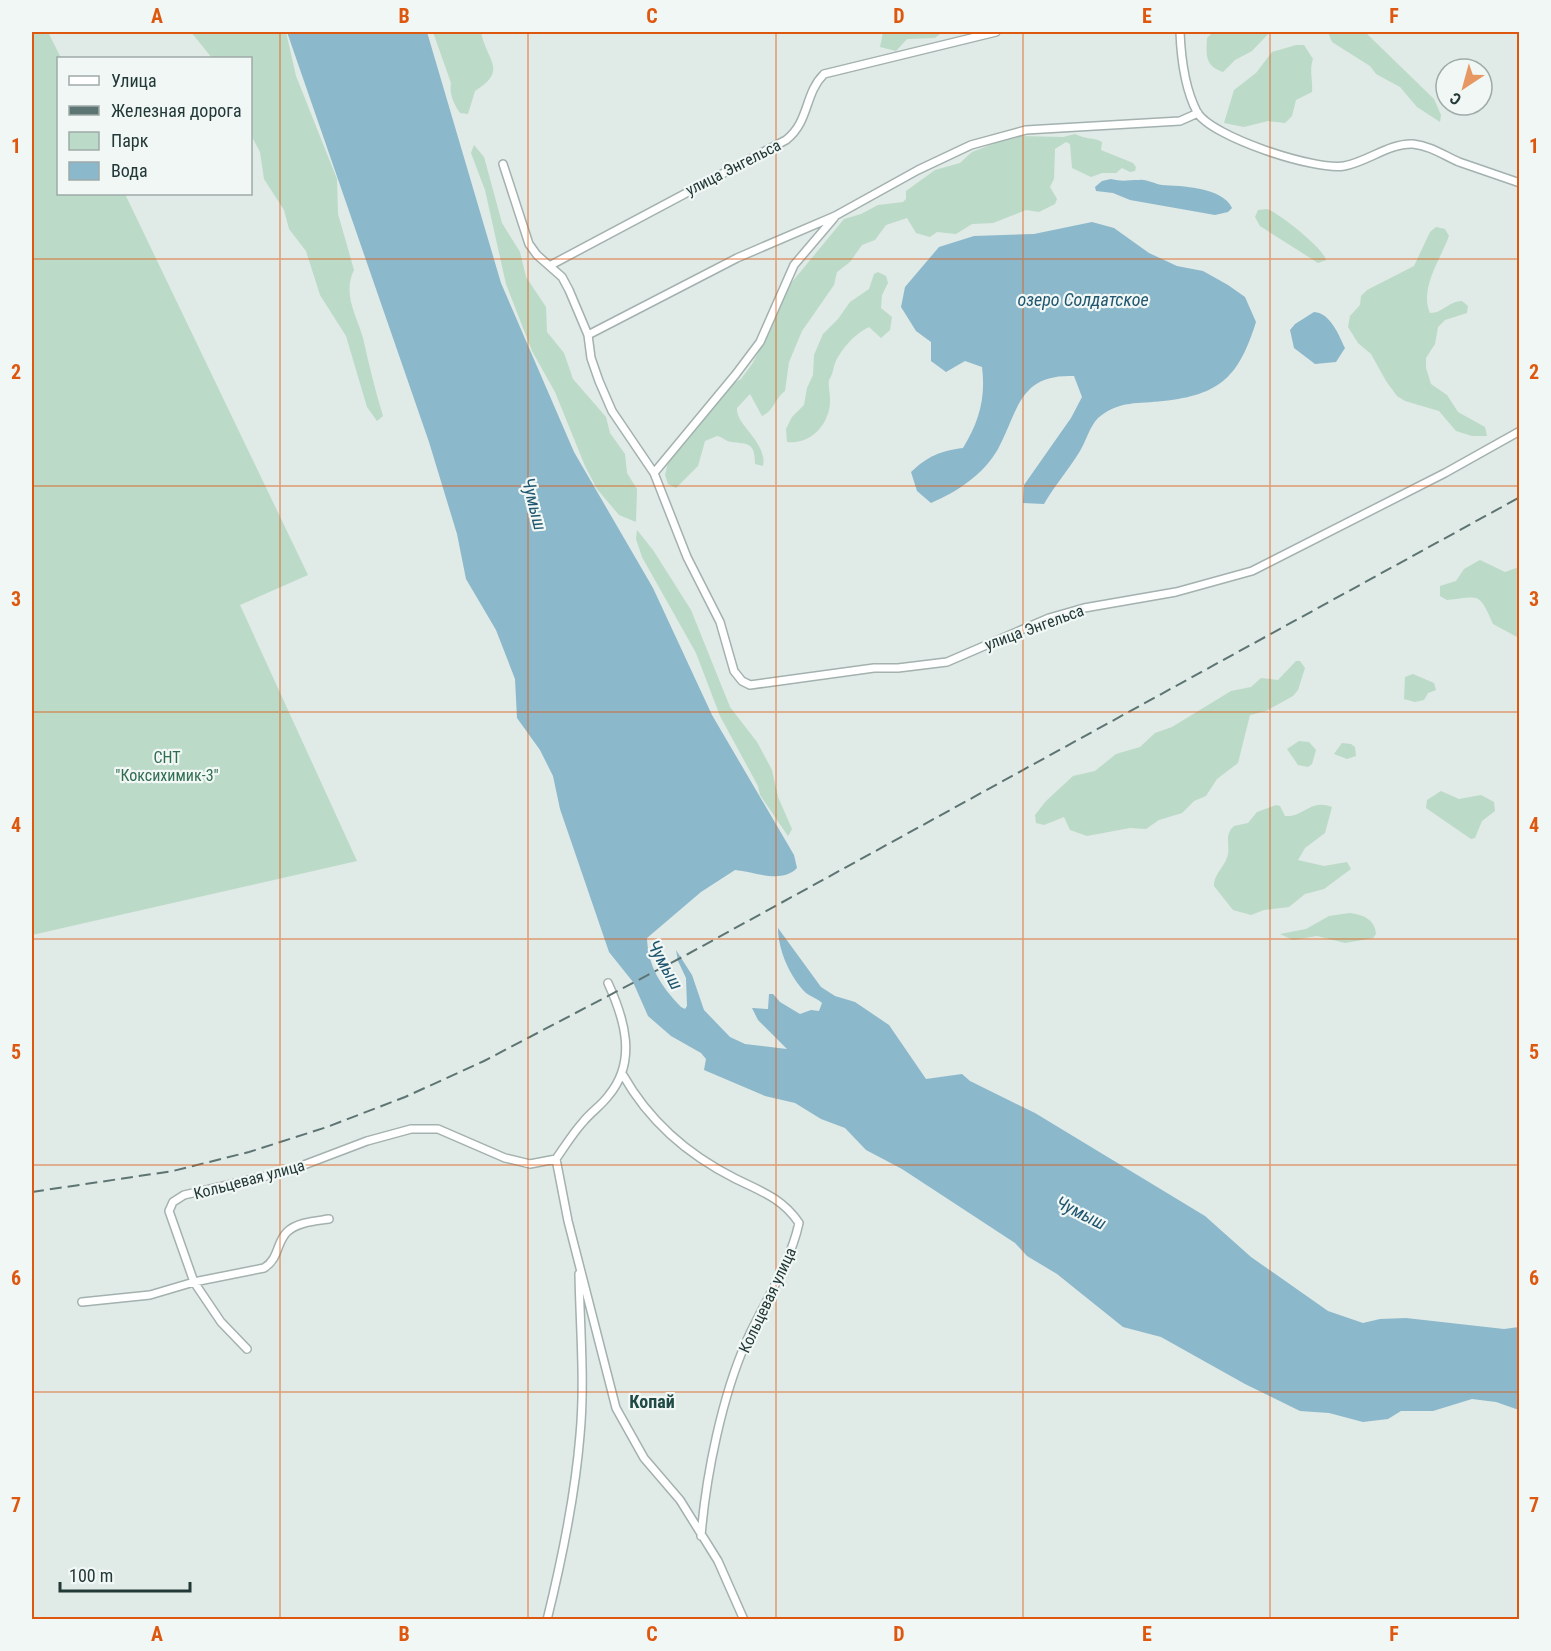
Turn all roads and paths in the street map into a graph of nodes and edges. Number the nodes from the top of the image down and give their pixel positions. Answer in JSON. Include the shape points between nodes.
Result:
{"nodes":[{"id":1,"x":996,"y":32,"type":"edge"},
{"id":2,"x":1180,"y":32,"type":"edge"},
{"id":3,"x":1198,"y":113,"type":"junction"},
{"id":4,"x":503,"y":164,"type":"dead end"},
{"id":5,"x":1520,"y":183,"type":"edge"},
{"id":6,"x":836,"y":216,"type":"junction"},
{"id":7,"x":551,"y":265,"type":"junction"},
{"id":8,"x":588,"y":335,"type":"junction"},
{"id":9,"x":1520,"y":431,"type":"edge"},
{"id":10,"x":654,"y":473,"type":"junction"},
{"id":11,"x":608,"y":983,"type":"dead end"},
{"id":12,"x":623,"y":1075,"type":"junction"},
{"id":13,"x":556,"y":1159,"type":"junction"},
{"id":14,"x":329,"y":1219,"type":"dead end"},
{"id":15,"x":578,"y":1263,"type":"junction"},
{"id":16,"x":194,"y":1282,"type":"junction"},
{"id":17,"x":82,"y":1302,"type":"dead end"},
{"id":18,"x":247,"y":1349,"type":"dead end"},
{"id":19,"x":701,"y":1536,"type":"junction"},
{"id":20,"x":547,"y":1620,"type":"edge"},
{"id":21,"x":744,"y":1620,"type":"edge"}],
"edges":[{"from":1,"to":7,"type":"street","name":"улица Энгельса","via":[[824,74],[813,88],[800,126],[786,140]]},
{"from":2,"to":3,"type":"street","via":[[1181,56]]},
{"from":3,"to":5,"type":"street","via":[[1227,135],[1317,164],[1341,167],[1413,144]]},
{"from":3,"to":6,"type":"street","via":[[1180,122],[1026,130],[996,137],[918,170]]},
{"from":4,"to":7,"type":"street","name":"улица Энгельса","via":[[530,244]]},
{"from":6,"to":8,"type":"street","via":[[737,258]]},
{"from":6,"to":10,"type":"street","via":[[794,265],[754,350]]},
{"from":7,"to":8,"type":"street","name":"улица Энгельса","via":[[566,283]]},
{"from":8,"to":10,"type":"street","name":"улица Энгельса","via":[[591,358],[612,411]]},
{"from":9,"to":10,"type":"street","name":"улица Энгельса","via":[[1252,571],[1176,592],[1049,618],[947,662],[758,685],[742,681],[734,671],[720,622],[687,557]]},
{"from":11,"to":12,"type":"street","via":[[625,1026]]},
{"from":12,"to":13,"type":"street"},
{"from":12,"to":19,"type":"street","name":"Кольцевая улица","via":[[639,1104],[678,1144],[782,1202],[799,1223],[795,1244],[728,1388],[703,1508]]},
{"from":13,"to":15,"type":"street"},
{"from":13,"to":16,"type":"street","name":"Кольцевая улица","via":[[530,1164],[505,1158],[438,1129],[411,1130],[367,1141],[288,1171],[184,1195],[173,1202],[169,1211]]},
{"from":14,"to":16,"type":"street","via":[[291,1229],[282,1239],[276,1256],[264,1268]]},
{"from":15,"to":19,"type":"street","via":[[616,1408],[644,1458],[680,1500]]},
{"from":15,"to":20,"type":"street","via":[[583,1382],[580,1436],[566,1545]]},
{"from":16,"to":17,"type":"street","via":[[150,1295]]},
{"from":16,"to":18,"type":"street","name":"Кольцевая улица","via":[[221,1322]]},
{"from":19,"to":21,"type":"street","via":[[718,1561]]}]}
